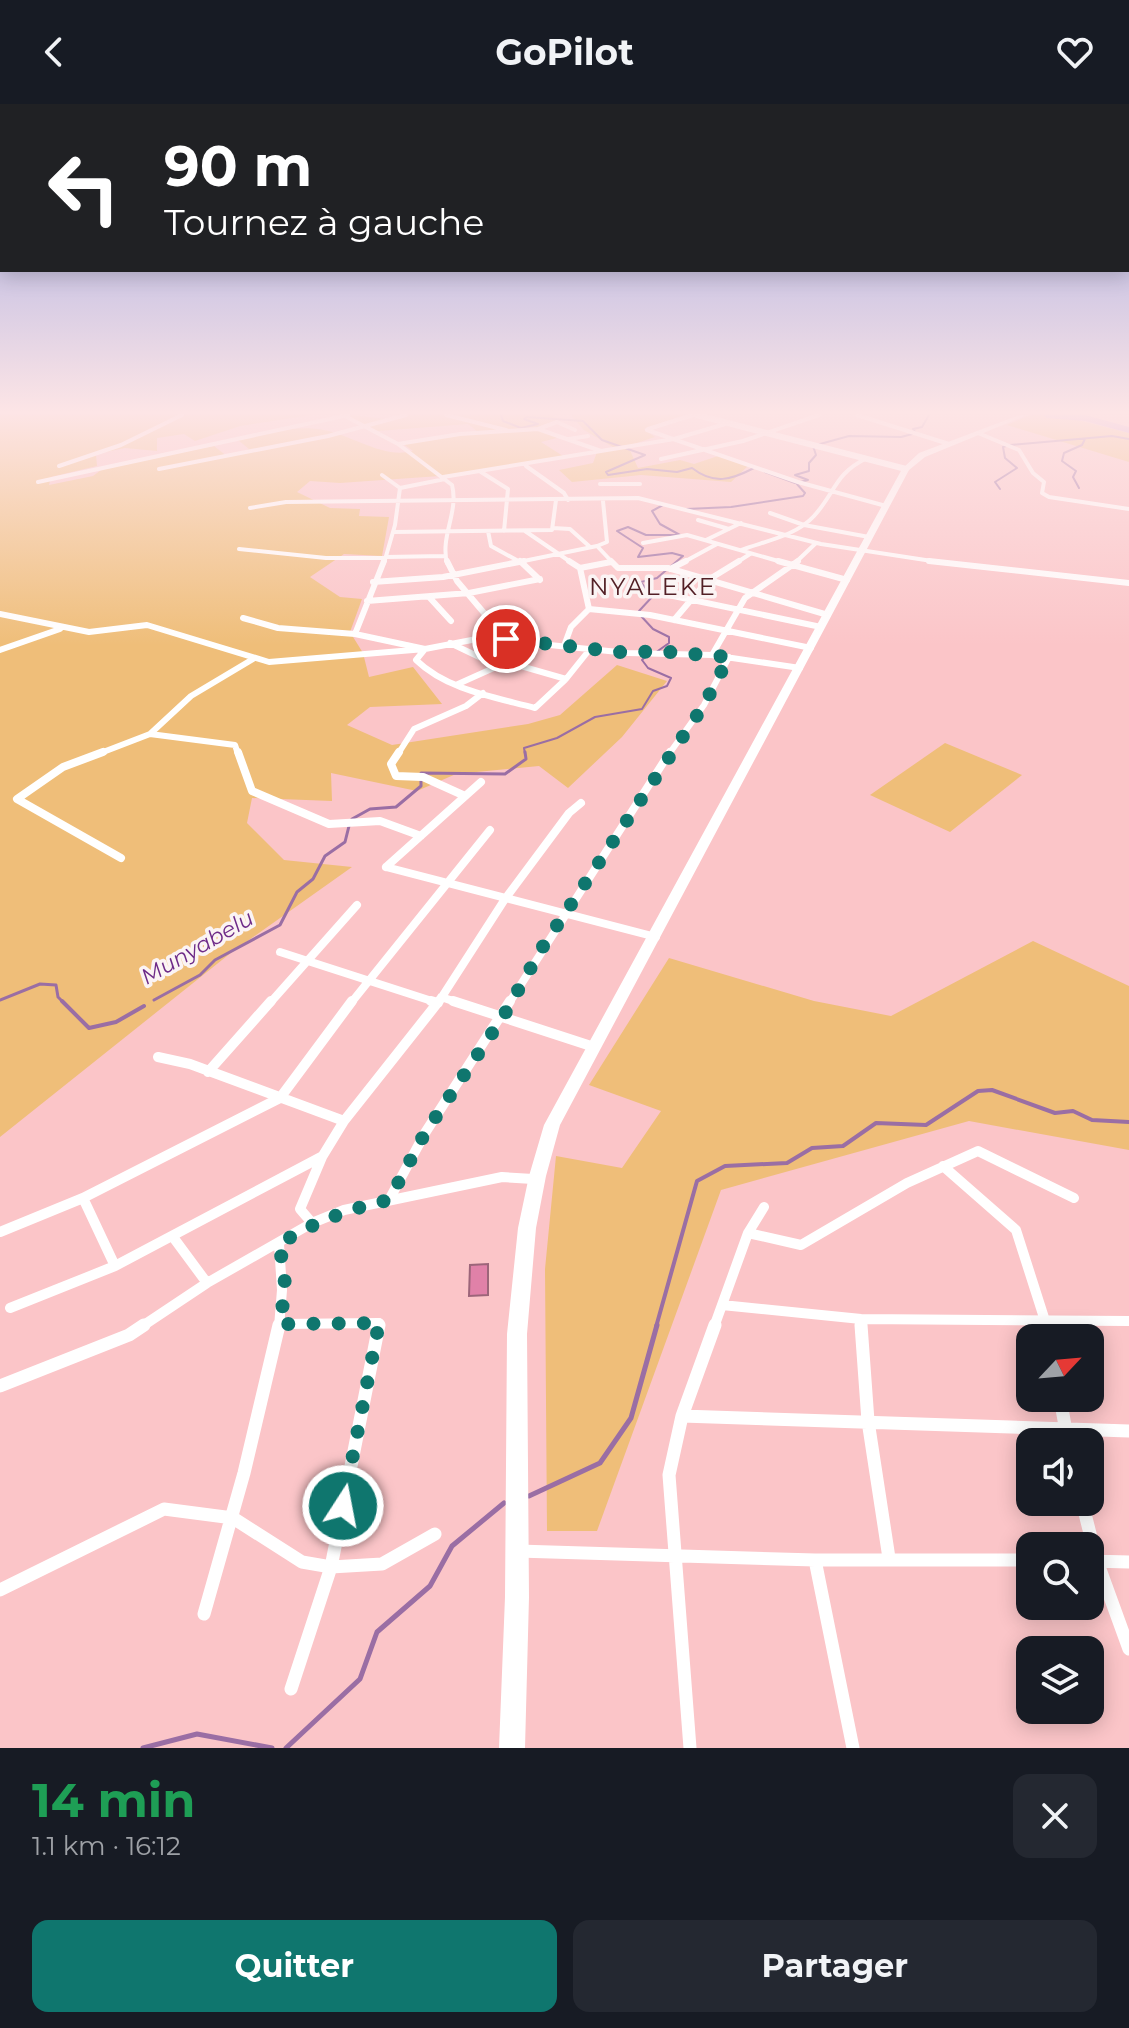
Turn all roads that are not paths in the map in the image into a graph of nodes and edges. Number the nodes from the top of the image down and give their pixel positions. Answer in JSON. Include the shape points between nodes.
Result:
{"nodes":[{"id":1,"x":400,"y":492,"type":"edge"},
{"id":2,"x":453,"y":492,"type":"edge"},
{"id":3,"x":508,"y":492,"type":"edge"},
{"id":4,"x":558,"y":492,"type":"edge"},
{"id":5,"x":639,"y":492,"type":"edge"},
{"id":6,"x":830,"y":492,"type":"joint"},
{"id":7,"x":894,"y":492,"type":"edge"},
{"id":8,"x":1042,"y":492,"type":"edge"},
{"id":9,"x":350,"y":493,"type":"dead end"},
{"id":10,"x":638,"y":498,"type":"junction"},
{"id":11,"x":400,"y":500,"type":"junction"},
{"id":12,"x":455,"y":500,"type":"junction"},
{"id":13,"x":508,"y":500,"type":"junction"},
{"id":14,"x":556,"y":500,"type":"junction"},
{"id":15,"x":568,"y":500,"type":"junction"},
{"id":16,"x":349,"y":501,"type":"junction"},
{"id":17,"x":603,"y":501,"type":"junction"},
{"id":18,"x":886,"y":506,"type":"junction"},
{"id":19,"x":250,"y":508,"type":"dead end"},
{"id":20,"x":1129,"y":509,"type":"edge"},
{"id":21,"x":770,"y":513,"type":"dead end"},
{"id":22,"x":698,"y":520,"type":"dead end"},
{"id":23,"x":741,"y":523,"type":"junction"},
{"id":24,"x":804,"y":525,"type":"junction"},
{"id":25,"x":553,"y":528,"type":"junction"},
{"id":26,"x":729,"y":529,"type":"junction"},
{"id":27,"x":488,"y":531,"type":"junction"},
{"id":28,"x":504,"y":531,"type":"junction"},
{"id":29,"x":525,"y":531,"type":"junction"},
{"id":30,"x":393,"y":532,"type":"junction"},
{"id":31,"x":448,"y":532,"type":"junction"},
{"id":32,"x":781,"y":534,"type":"junction"},
{"id":33,"x":706,"y":540,"type":"junction"},
{"id":34,"x":643,"y":543,"type":"dead end"},
{"id":35,"x":816,"y":543,"type":"junction"},
{"id":36,"x":717,"y":544,"type":"junction"},
{"id":37,"x":865,"y":544,"type":"junction"},
{"id":38,"x":589,"y":546,"type":"junction"},
{"id":39,"x":597,"y":546,"type":"junction"},
{"id":40,"x":239,"y":549,"type":"dead end"},
{"id":41,"x":740,"y":551,"type":"junction"},
{"id":42,"x":555,"y":553,"type":"junction"},
{"id":43,"x":750,"y":554,"type":"junction"},
{"id":44,"x":444,"y":556,"type":"junction"},
{"id":45,"x":387,"y":558,"type":"junction"},
{"id":46,"x":519,"y":560,"type":"junction"},
{"id":47,"x":611,"y":562,"type":"junction"},
{"id":48,"x":795,"y":567,"type":"junction"},
{"id":49,"x":580,"y":568,"type":"junction"},
{"id":50,"x":667,"y":568,"type":"junction"},
{"id":51,"x":452,"y":574,"type":"junction"},
{"id":52,"x":708,"y":580,"type":"junction"},
{"id":53,"x":847,"y":580,"type":"junction"},
{"id":54,"x":373,"y":582,"type":"junction"},
{"id":55,"x":1129,"y":583,"type":"edge"},
{"id":56,"x":751,"y":592,"type":"junction"},
{"id":57,"x":469,"y":593,"type":"junction"},
{"id":58,"x":659,"y":593,"type":"dead end"},
{"id":59,"x":429,"y":597,"type":"junction"},
{"id":60,"x":690,"y":599,"type":"junction"},
{"id":61,"x":367,"y":601,"type":"junction"},
{"id":62,"x":589,"y":609,"type":"junction"},
{"id":63,"x":736,"y":610,"type":"junction"},
{"id":64,"x":0,"y":614,"type":"edge"},
{"id":65,"x":243,"y":618,"type":"dead end"},
{"id":66,"x":674,"y":620,"type":"junction"},
{"id":67,"x":451,"y":621,"type":"dead end"},
{"id":68,"x":824,"y":621,"type":"junction"},
{"id":69,"x":62,"y":628,"type":"junction"},
{"id":70,"x":724,"y":630,"type":"junction"},
{"id":71,"x":355,"y":634,"type":"junction"},
{"id":72,"x":506,"y":639,"type":"junction"},
{"id":73,"x":522,"y":641,"type":"junction"},
{"id":74,"x":449,"y":642,"type":"junction"},
{"id":75,"x":564,"y":646,"type":"junction"},
{"id":76,"x":811,"y":648,"type":"junction"},
{"id":77,"x":425,"y":649,"type":"junction"},
{"id":78,"x":590,"y":649,"type":"junction"},
{"id":79,"x":0,"y":650,"type":"edge"},
{"id":80,"x":712,"y":655,"type":"junction"},
{"id":81,"x":729,"y":657,"type":"junction"},
{"id":82,"x":253,"y":659,"type":"junction"},
{"id":83,"x":507,"y":662,"type":"junction"},
{"id":84,"x":498,"y":666,"type":"junction"},
{"id":85,"x":800,"y":668,"type":"junction"},
{"id":86,"x":566,"y":679,"type":"junction"},
{"id":87,"x":457,"y":684,"type":"junction"},
{"id":88,"x":483,"y":693,"type":"junction"},
{"id":89,"x":150,"y":734,"type":"junction"},
{"id":90,"x":481,"y":782,"type":"dead end"},
{"id":91,"x":465,"y":796,"type":"junction"},
{"id":92,"x":581,"y":803,"type":"dead end"},
{"id":93,"x":490,"y":830,"type":"dead end"},
{"id":94,"x":421,"y":836,"type":"junction"},
{"id":95,"x":121,"y":858,"type":"dead end"},
{"id":96,"x":444,"y":883,"type":"junction"},
{"id":97,"x":505,"y":899,"type":"junction"},
{"id":98,"x":357,"y":905,"type":"dead end"},
{"id":99,"x":565,"y":915,"type":"junction"},
{"id":100,"x":656,"y":937,"type":"junction"},
{"id":101,"x":280,"y":952,"type":"dead end"},
{"id":102,"x":304,"y":960,"type":"junction"},
{"id":103,"x":367,"y":981,"type":"junction"},
{"id":104,"x":439,"y":1000,"type":"junction"},
{"id":105,"x":503,"y":1017,"type":"junction"},
{"id":106,"x":591,"y":1046,"type":"junction"},
{"id":107,"x":158,"y":1057,"type":"dead end"},
{"id":108,"x":208,"y":1072,"type":"junction"},
{"id":109,"x":280,"y":1098,"type":"junction"},
{"id":110,"x":344,"y":1121,"type":"junction"},
{"id":111,"x":322,"y":1157,"type":"junction"},
{"id":112,"x":943,"y":1166,"type":"junction"},
{"id":113,"x":533,"y":1179,"type":"junction"},
{"id":114,"x":83,"y":1198,"type":"junction"},
{"id":115,"x":1074,"y":1198,"type":"dead end"},
{"id":116,"x":389,"y":1200,"type":"junction"},
{"id":117,"x":764,"y":1207,"type":"dead end"},
{"id":118,"x":312,"y":1223,"type":"junction"},
{"id":119,"x":0,"y":1232,"type":"edge"},
{"id":120,"x":748,"y":1233,"type":"junction"},
{"id":121,"x":173,"y":1237,"type":"junction"},
{"id":122,"x":279,"y":1244,"type":"junction"},
{"id":123,"x":115,"y":1266,"type":"junction"},
{"id":124,"x":207,"y":1283,"type":"junction"},
{"id":125,"x":722,"y":1305,"type":"junction"},
{"id":126,"x":10,"y":1308,"type":"dead end"},
{"id":127,"x":861,"y":1319,"type":"junction"},
{"id":128,"x":1047,"y":1320,"type":"junction"},
{"id":129,"x":1129,"y":1321,"type":"edge"},
{"id":130,"x":281,"y":1324,"type":"junction"},
{"id":131,"x":1048,"y":1324,"type":"edge"},
{"id":132,"x":0,"y":1386,"type":"edge"},
{"id":133,"x":682,"y":1416,"type":"junction"},
{"id":134,"x":868,"y":1421,"type":"junction"},
{"id":135,"x":1129,"y":1431,"type":"edge"},
{"id":136,"x":1016,"y":1432,"type":"edge"},
{"id":137,"x":1104,"y":1433,"type":"edge"},
{"id":138,"x":233,"y":1518,"type":"junction"},
{"id":139,"x":435,"y":1534,"type":"dead end"},
{"id":140,"x":518,"y":1551,"type":"junction"},
{"id":141,"x":677,"y":1557,"type":"junction"},
{"id":142,"x":889,"y":1558,"type":"junction"},
{"id":143,"x":815,"y":1560,"type":"junction"},
{"id":144,"x":1016,"y":1560,"type":"edge"},
{"id":145,"x":1104,"y":1561,"type":"edge"},
{"id":146,"x":1129,"y":1562,"type":"edge"},
{"id":147,"x":331,"y":1567,"type":"junction"},
{"id":148,"x":1104,"y":1588,"type":"edge"},
{"id":149,"x":0,"y":1590,"type":"edge"},
{"id":150,"x":204,"y":1614,"type":"dead end"},
{"id":151,"x":1129,"y":1649,"type":"edge"},
{"id":152,"x":291,"y":1689,"type":"dead end"},
{"id":153,"x":512,"y":1748,"type":"edge"},
{"id":154,"x":690,"y":1748,"type":"edge"},
{"id":155,"x":853,"y":1748,"type":"edge"}],
"edges":[{"from":1,"to":11,"type":"street"},
{"from":2,"to":12,"type":"street"},
{"from":3,"to":13,"type":"street"},
{"from":4,"to":15,"type":"street"},
{"from":5,"to":10,"type":"street"},
{"from":6,"to":18,"type":"street"},
{"from":6,"to":24,"type":"street"},
{"from":7,"to":18,"type":"highway"},
{"from":8,"to":20,"type":"street"},
{"from":9,"to":16,"type":"street"},
{"from":10,"to":17,"type":"street"},
{"from":10,"to":23,"type":"street"},
{"from":11,"to":12,"type":"street"},
{"from":11,"to":16,"type":"street"},
{"from":11,"to":30,"type":"street"},
{"from":12,"to":13,"type":"street"},
{"from":12,"to":31,"type":"street"},
{"from":13,"to":14,"type":"street"},
{"from":13,"to":28,"type":"street"},
{"from":14,"to":15,"type":"street"},
{"from":14,"to":25,"type":"street"},
{"from":15,"to":17,"type":"street"},
{"from":16,"to":19,"type":"street"},
{"from":17,"to":39,"type":"street","via":[[607,542]]},
{"from":18,"to":37,"type":"highway"},
{"from":21,"to":24,"type":"street"},
{"from":22,"to":26,"type":"street"},
{"from":23,"to":26,"type":"street"},
{"from":23,"to":32,"type":"street"},
{"from":24,"to":32,"type":"street"},
{"from":24,"to":37,"type":"street"},
{"from":25,"to":29,"type":"street"},
{"from":25,"to":38,"type":"street","via":[[570,529]]},
{"from":26,"to":33,"type":"street"},
{"from":27,"to":28,"type":"street"},
{"from":27,"to":31,"type":"street"},
{"from":27,"to":46,"type":"street","via":[[491,546]]},
{"from":28,"to":29,"type":"street"},
{"from":29,"to":42,"type":"street"},
{"from":30,"to":31,"type":"street"},
{"from":30,"to":45,"type":"street"},
{"from":31,"to":44,"type":"street"},
{"from":32,"to":35,"type":"street"},
{"from":32,"to":41,"type":"street"},
{"from":33,"to":34,"type":"street","via":[[687,535]]},
{"from":33,"to":36,"type":"street"},
{"from":35,"to":37,"type":"street"},
{"from":35,"to":48,"type":"street"},
{"from":36,"to":41,"type":"street"},
{"from":36,"to":50,"type":"street"},
{"from":37,"to":53,"type":"highway"},
{"from":37,"to":55,"type":"street"},
{"from":38,"to":39,"type":"street"},
{"from":38,"to":42,"type":"street"},
{"from":39,"to":47,"type":"street"},
{"from":40,"to":45,"type":"street"},
{"from":41,"to":43,"type":"street"},
{"from":42,"to":46,"type":"street"},
{"from":42,"to":49,"type":"street"},
{"from":43,"to":48,"type":"street"},
{"from":43,"to":52,"type":"street"},
{"from":44,"to":45,"type":"street"},
{"from":44,"to":51,"type":"street"},
{"from":45,"to":54,"type":"street"},
{"from":46,"to":51,"type":"street"},
{"from":46,"to":57,"type":"street","via":[[542,581]]},
{"from":47,"to":49,"type":"street"},
{"from":47,"to":50,"type":"street","via":[[627,570]]},
{"from":48,"to":53,"type":"street"},
{"from":48,"to":56,"type":"street"},
{"from":49,"to":62,"type":"street"},
{"from":50,"to":52,"type":"street"},
{"from":51,"to":54,"type":"street"},
{"from":51,"to":57,"type":"street"},
{"from":52,"to":56,"type":"street"},
{"from":52,"to":60,"type":"street"},
{"from":53,"to":68,"type":"highway"},
{"from":54,"to":61,"type":"street"},
{"from":56,"to":63,"type":"street"},
{"from":56,"to":68,"type":"street"},
{"from":57,"to":59,"type":"street"},
{"from":57,"to":72,"type":"street"},
{"from":58,"to":60,"type":"street"},
{"from":59,"to":61,"type":"street"},
{"from":59,"to":67,"type":"street"},
{"from":60,"to":63,"type":"street"},
{"from":60,"to":66,"type":"street"},
{"from":61,"to":71,"type":"street"},
{"from":62,"to":66,"type":"street"},
{"from":62,"to":75,"type":"street","via":[[571,627]]},
{"from":63,"to":68,"type":"street"},
{"from":63,"to":70,"type":"street"},
{"from":64,"to":69,"type":"street"},
{"from":65,"to":71,"type":"street","via":[[278,628]]},
{"from":66,"to":70,"type":"street"},
{"from":68,"to":76,"type":"highway"},
{"from":69,"to":79,"type":"street"},
{"from":69,"to":82,"type":"street","via":[[89,632],[147,625]]},
{"from":70,"to":76,"type":"street"},
{"from":70,"to":80,"type":"street"},
{"from":71,"to":77,"type":"street"},
{"from":72,"to":73,"type":"street"},
{"from":72,"to":74,"type":"street"},
{"from":73,"to":75,"type":"street"},
{"from":73,"to":83,"type":"street"},
{"from":74,"to":77,"type":"street"},
{"from":74,"to":84,"type":"street"},
{"from":75,"to":78,"type":"street"},
{"from":76,"to":85,"type":"highway"},
{"from":77,"to":82,"type":"street","via":[[293,662]]},
{"from":77,"to":87,"type":"street","via":[[416,660],[423,668]]},
{"from":78,"to":80,"type":"street"},
{"from":78,"to":86,"type":"street"},
{"from":80,"to":81,"type":"street"},
{"from":81,"to":85,"type":"street"},
{"from":81,"to":99,"type":"street","via":[[704,705]]},
{"from":82,"to":89,"type":"street","via":[[191,696]]},
{"from":83,"to":84,"type":"street"},
{"from":83,"to":86,"type":"street"},
{"from":84,"to":87,"type":"street"},
{"from":85,"to":100,"type":"highway"},
{"from":86,"to":88,"type":"street","via":[[535,708]]},
{"from":87,"to":88,"type":"street"},
{"from":88,"to":91,"type":"street","via":[[414,729],[391,764],[396,776],[421,777]]},
{"from":89,"to":94,"type":"street","via":[[235,745],[252,791],[329,824],[380,821]]},
{"from":89,"to":95,"type":"street","via":[[63,767],[17,799]]},
{"from":90,"to":91,"type":"street"},
{"from":91,"to":94,"type":"street"},
{"from":92,"to":97,"type":"street"},
{"from":93,"to":96,"type":"street"},
{"from":94,"to":96,"type":"street","via":[[386,867]]},
{"from":96,"to":97,"type":"street"},
{"from":96,"to":103,"type":"street"},
{"from":97,"to":99,"type":"street"},
{"from":97,"to":104,"type":"street"},
{"from":98,"to":102,"type":"street"},
{"from":99,"to":100,"type":"street"},
{"from":99,"to":105,"type":"street"},
{"from":100,"to":106,"type":"highway"},
{"from":101,"to":102,"type":"street"},
{"from":102,"to":103,"type":"street"},
{"from":102,"to":108,"type":"street"},
{"from":103,"to":104,"type":"street"},
{"from":103,"to":109,"type":"street"},
{"from":104,"to":105,"type":"street"},
{"from":104,"to":110,"type":"street"},
{"from":105,"to":106,"type":"street"},
{"from":105,"to":116,"type":"street","via":[[425,1133]]},
{"from":106,"to":113,"type":"highway","via":[[552,1125]]},
{"from":107,"to":108,"type":"street"},
{"from":108,"to":109,"type":"street"},
{"from":109,"to":110,"type":"street"},
{"from":109,"to":114,"type":"street"},
{"from":110,"to":111,"type":"street"},
{"from":111,"to":118,"type":"street","via":[[300,1209]]},
{"from":111,"to":121,"type":"street"},
{"from":112,"to":115,"type":"street","via":[[978,1151]]},
{"from":112,"to":120,"type":"street","via":[[801,1245]]},
{"from":112,"to":128,"type":"street","via":[[1016,1230]]},
{"from":113,"to":116,"type":"street","via":[[502,1177]]},
{"from":113,"to":140,"type":"highway","via":[[515,1339]]},
{"from":114,"to":119,"type":"street"},
{"from":114,"to":123,"type":"street"},
{"from":116,"to":118,"type":"street"},
{"from":117,"to":120,"type":"street"},
{"from":118,"to":122,"type":"street"},
{"from":120,"to":125,"type":"street"},
{"from":121,"to":123,"type":"street"},
{"from":121,"to":124,"type":"street"},
{"from":122,"to":124,"type":"street"},
{"from":122,"to":130,"type":"street","via":[[285,1277]]},
{"from":123,"to":126,"type":"street"},
{"from":124,"to":132,"type":"street","via":[[129,1335]]},
{"from":125,"to":127,"type":"street"},
{"from":125,"to":133,"type":"street"},
{"from":127,"to":128,"type":"street"},
{"from":127,"to":134,"type":"street"},
{"from":128,"to":129,"type":"street"},
{"from":128,"to":131,"type":"street"},
{"from":130,"to":138,"type":"street"},
{"from":130,"to":147,"type":"street","via":[[379,1323]]},
{"from":133,"to":134,"type":"street"},
{"from":133,"to":141,"type":"street","via":[[669,1475]]},
{"from":134,"to":136,"type":"street"},
{"from":134,"to":142,"type":"street"},
{"from":135,"to":137,"type":"street"},
{"from":138,"to":147,"type":"street","via":[[302,1562]]},
{"from":138,"to":149,"type":"street","via":[[164,1509]]},
{"from":138,"to":150,"type":"street"},
{"from":139,"to":147,"type":"street","via":[[382,1564]]},
{"from":140,"to":141,"type":"street"},
{"from":140,"to":153,"type":"highway"},
{"from":141,"to":143,"type":"street"},
{"from":141,"to":154,"type":"street"},
{"from":142,"to":143,"type":"street"},
{"from":142,"to":144,"type":"street"},
{"from":143,"to":155,"type":"street"},
{"from":145,"to":146,"type":"street"},
{"from":147,"to":152,"type":"street"},
{"from":148,"to":151,"type":"street"}]}
